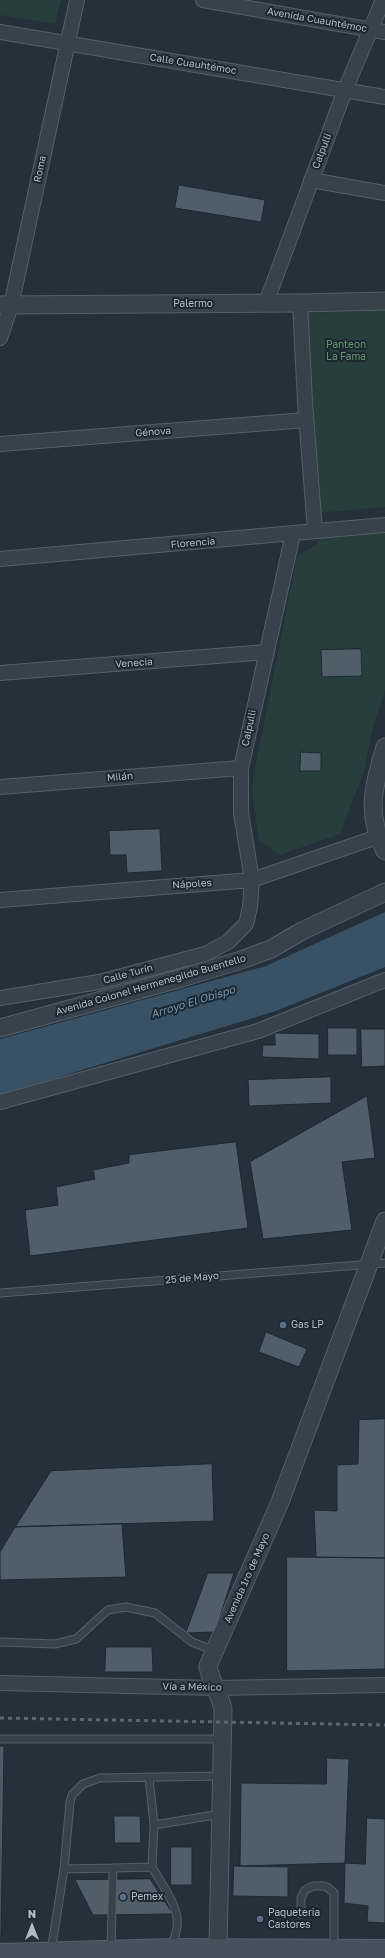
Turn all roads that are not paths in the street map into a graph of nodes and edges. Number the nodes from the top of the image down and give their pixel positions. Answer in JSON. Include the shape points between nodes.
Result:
{"nodes":[{"id":1,"x":77,"y":0,"type":"edge"},
{"id":2,"x":203,"y":0,"type":"edge"},
{"id":3,"x":384,"y":0,"type":"edge"},
{"id":4,"x":378,"y":30,"type":"edge"},
{"id":5,"x":0,"y":32,"type":"edge"},
{"id":6,"x":67,"y":43,"type":"junction"},
{"id":7,"x":345,"y":90,"type":"junction"},
{"id":8,"x":385,"y":97,"type":"edge"},
{"id":9,"x":311,"y":180,"type":"junction"},
{"id":10,"x":385,"y":193,"type":"edge"},
{"id":11,"x":385,"y":301,"type":"edge"},
{"id":12,"x":266,"y":304,"type":"junction"},
{"id":13,"x":300,"y":304,"type":"junction"},
{"id":14,"x":6,"y":305,"type":"edge"},
{"id":15,"x":0,"y":338,"type":"edge"},
{"id":16,"x":306,"y":420,"type":"junction"},
{"id":17,"x":0,"y":444,"type":"edge"},
{"id":18,"x":385,"y":525,"type":"edge"},
{"id":19,"x":315,"y":531,"type":"junction"},
{"id":20,"x":293,"y":534,"type":"junction"},
{"id":21,"x":0,"y":559,"type":"edge"},
{"id":22,"x":267,"y":652,"type":"junction"},
{"id":23,"x":0,"y":673,"type":"edge"},
{"id":24,"x":385,"y":746,"type":"edge"},
{"id":25,"x":241,"y":768,"type":"junction"},
{"id":26,"x":0,"y":787,"type":"edge"},
{"id":27,"x":381,"y":844,"type":"edge"},
{"id":28,"x":252,"y":880,"type":"junction"},
{"id":29,"x":385,"y":892,"type":"edge"},
{"id":30,"x":0,"y":900,"type":"edge"},
{"id":31,"x":246,"y":924,"type":"joint"},
{"id":32,"x":385,"y":980,"type":"edge"},
{"id":33,"x":0,"y":998,"type":"edge"},
{"id":34,"x":0,"y":1028,"type":"edge"},
{"id":35,"x":0,"y":1102,"type":"edge"},
{"id":36,"x":385,"y":1221,"type":"edge"},
{"id":37,"x":377,"y":1263,"type":"edge"},
{"id":38,"x":0,"y":1293,"type":"edge"},
{"id":39,"x":0,"y":1642,"type":"edge"},
{"id":40,"x":215,"y":1651,"type":"junction"},
{"id":41,"x":0,"y":1683,"type":"edge"},
{"id":42,"x":385,"y":1685,"type":"edge"},
{"id":43,"x":215,"y":1688,"type":"junction"},
{"id":44,"x":0,"y":1739,"type":"edge"},
{"id":45,"x":222,"y":1739,"type":"junction"},
{"id":46,"x":222,"y":1776,"type":"junction"},
{"id":47,"x":150,"y":1777,"type":"junction"},
{"id":48,"x":221,"y":1814,"type":"junction"},
{"id":49,"x":154,"y":1825,"type":"junction"},
{"id":50,"x":152,"y":1867,"type":"junction"},
{"id":51,"x":113,"y":1868,"type":"junction"},
{"id":52,"x":64,"y":1869,"type":"junction"},
{"id":53,"x":301,"y":1914,"type":"dead end"},
{"id":54,"x":171,"y":1949,"type":"junction"},
{"id":55,"x":218,"y":1950,"type":"junction"},
{"id":56,"x":334,"y":1950,"type":"junction"},
{"id":57,"x":385,"y":1950,"type":"edge"},
{"id":58,"x":111,"y":1951,"type":"junction"},
{"id":59,"x":51,"y":1953,"type":"junction"},
{"id":60,"x":0,"y":1954,"type":"edge"}],
"edges":[{"from":1,"to":6,"type":"street","name":"Roma"},
{"from":2,"to":4,"type":"street","name":"Avenida Cuauhtémoc"},
{"from":3,"to":4,"type":"street","name":"Calpulli"},
{"from":4,"to":7,"type":"street","name":"Calpulli"},
{"from":5,"to":6,"type":"street","name":"Calle Cuauhtémoc"},
{"from":6,"to":7,"type":"street","name":"Calle Cuauhtémoc"},
{"from":6,"to":14,"type":"street","name":"Roma"},
{"from":7,"to":8,"type":"street","name":"Calle Cuauhtémoc"},
{"from":7,"to":9,"type":"street","name":"Calpulli"},
{"from":9,"to":10,"type":"street"},
{"from":9,"to":12,"type":"street","name":"Calpulli"},
{"from":11,"to":13,"type":"street","name":"Palermo"},
{"from":12,"to":13,"type":"street","name":"Palermo"},
{"from":12,"to":14,"type":"street","name":"Palermo"},
{"from":13,"to":16,"type":"street"},
{"from":14,"to":15,"type":"street","name":"Roma"},
{"from":16,"to":17,"type":"street","name":"Génova"},
{"from":16,"to":19,"type":"street"},
{"from":18,"to":19,"type":"street","name":"Florencia"},
{"from":19,"to":20,"type":"street","name":"Florencia"},
{"from":20,"to":21,"type":"street","name":"Florencia"},
{"from":20,"to":22,"type":"street","name":"Calpulli"},
{"from":22,"to":23,"type":"street","name":"Venecia"},
{"from":22,"to":25,"type":"street","name":"Calpulli"},
{"from":24,"to":27,"type":"street","via":[[374,784],[372,809]]},
{"from":25,"to":26,"type":"street","name":"Milán"},
{"from":25,"to":28,"type":"street","name":"Calpulli","via":[[241,813]]},
{"from":27,"to":28,"type":"street","name":"Nápoles"},
{"from":28,"to":30,"type":"street","name":"Nápoles"},
{"from":28,"to":31,"type":"street","name":"Calpulli"},
{"from":29,"to":34,"type":"street","name":"Avenida Colonel Hermenegildo Buentello","via":[[271,949],[244,959]]},
{"from":31,"to":33,"type":"street","name":"Calle Turín","via":[[228,942],[205,954],[99,982]]},
{"from":32,"to":35,"type":"street","via":[[258,1031]]},
{"from":36,"to":37,"type":"street","name":"Avenida 1ro de Mayo"},
{"from":37,"to":38,"type":"lane","name":"25 de Mayo"},
{"from":37,"to":40,"type":"street","name":"Avenida 1ro de Mayo","via":[[280,1502]]},
{"from":39,"to":40,"type":"lane","via":[[55,1644],[76,1639],[108,1610],[126,1607],[155,1613],[192,1642]]},
{"from":40,"to":43,"type":"street","name":"Avenida 1ro de Mayo","via":[[208,1666],[210,1679]]},
{"from":41,"to":43,"type":"street","name":"Vía a México"},
{"from":42,"to":43,"type":"street","name":"Vía a México"},
{"from":43,"to":45,"type":"street","name":"Avenida 1ro de Mayo","via":[[223,1710]]},
{"from":44,"to":45,"type":"lane"},
{"from":45,"to":46,"type":"street","name":"Avenida 1ro de Mayo"},
{"from":46,"to":47,"type":"lane"},
{"from":46,"to":48,"type":"street","name":"Avenida 1ro de Mayo"},
{"from":47,"to":49,"type":"lane"},
{"from":47,"to":52,"type":"lane","via":[[100,1778],[77,1789],[70,1802]]},
{"from":48,"to":49,"type":"lane"},
{"from":48,"to":55,"type":"street","name":"Avenida 1ro de Mayo"},
{"from":49,"to":50,"type":"lane"},
{"from":50,"to":51,"type":"lane"},
{"from":50,"to":54,"type":"lane","via":[[177,1916]]},
{"from":51,"to":52,"type":"lane"},
{"from":51,"to":58,"type":"lane"},
{"from":52,"to":59,"type":"lane"},
{"from":53,"to":56,"type":"lane","via":[[301,1898],[305,1890],[312,1886],[323,1886],[331,1890],[334,1898]]},
{"from":54,"to":55,"type":"main road"},
{"from":54,"to":58,"type":"main road"},
{"from":55,"to":56,"type":"main road"},
{"from":56,"to":57,"type":"main road"},
{"from":58,"to":59,"type":"main road"},
{"from":59,"to":60,"type":"main road"}]}
